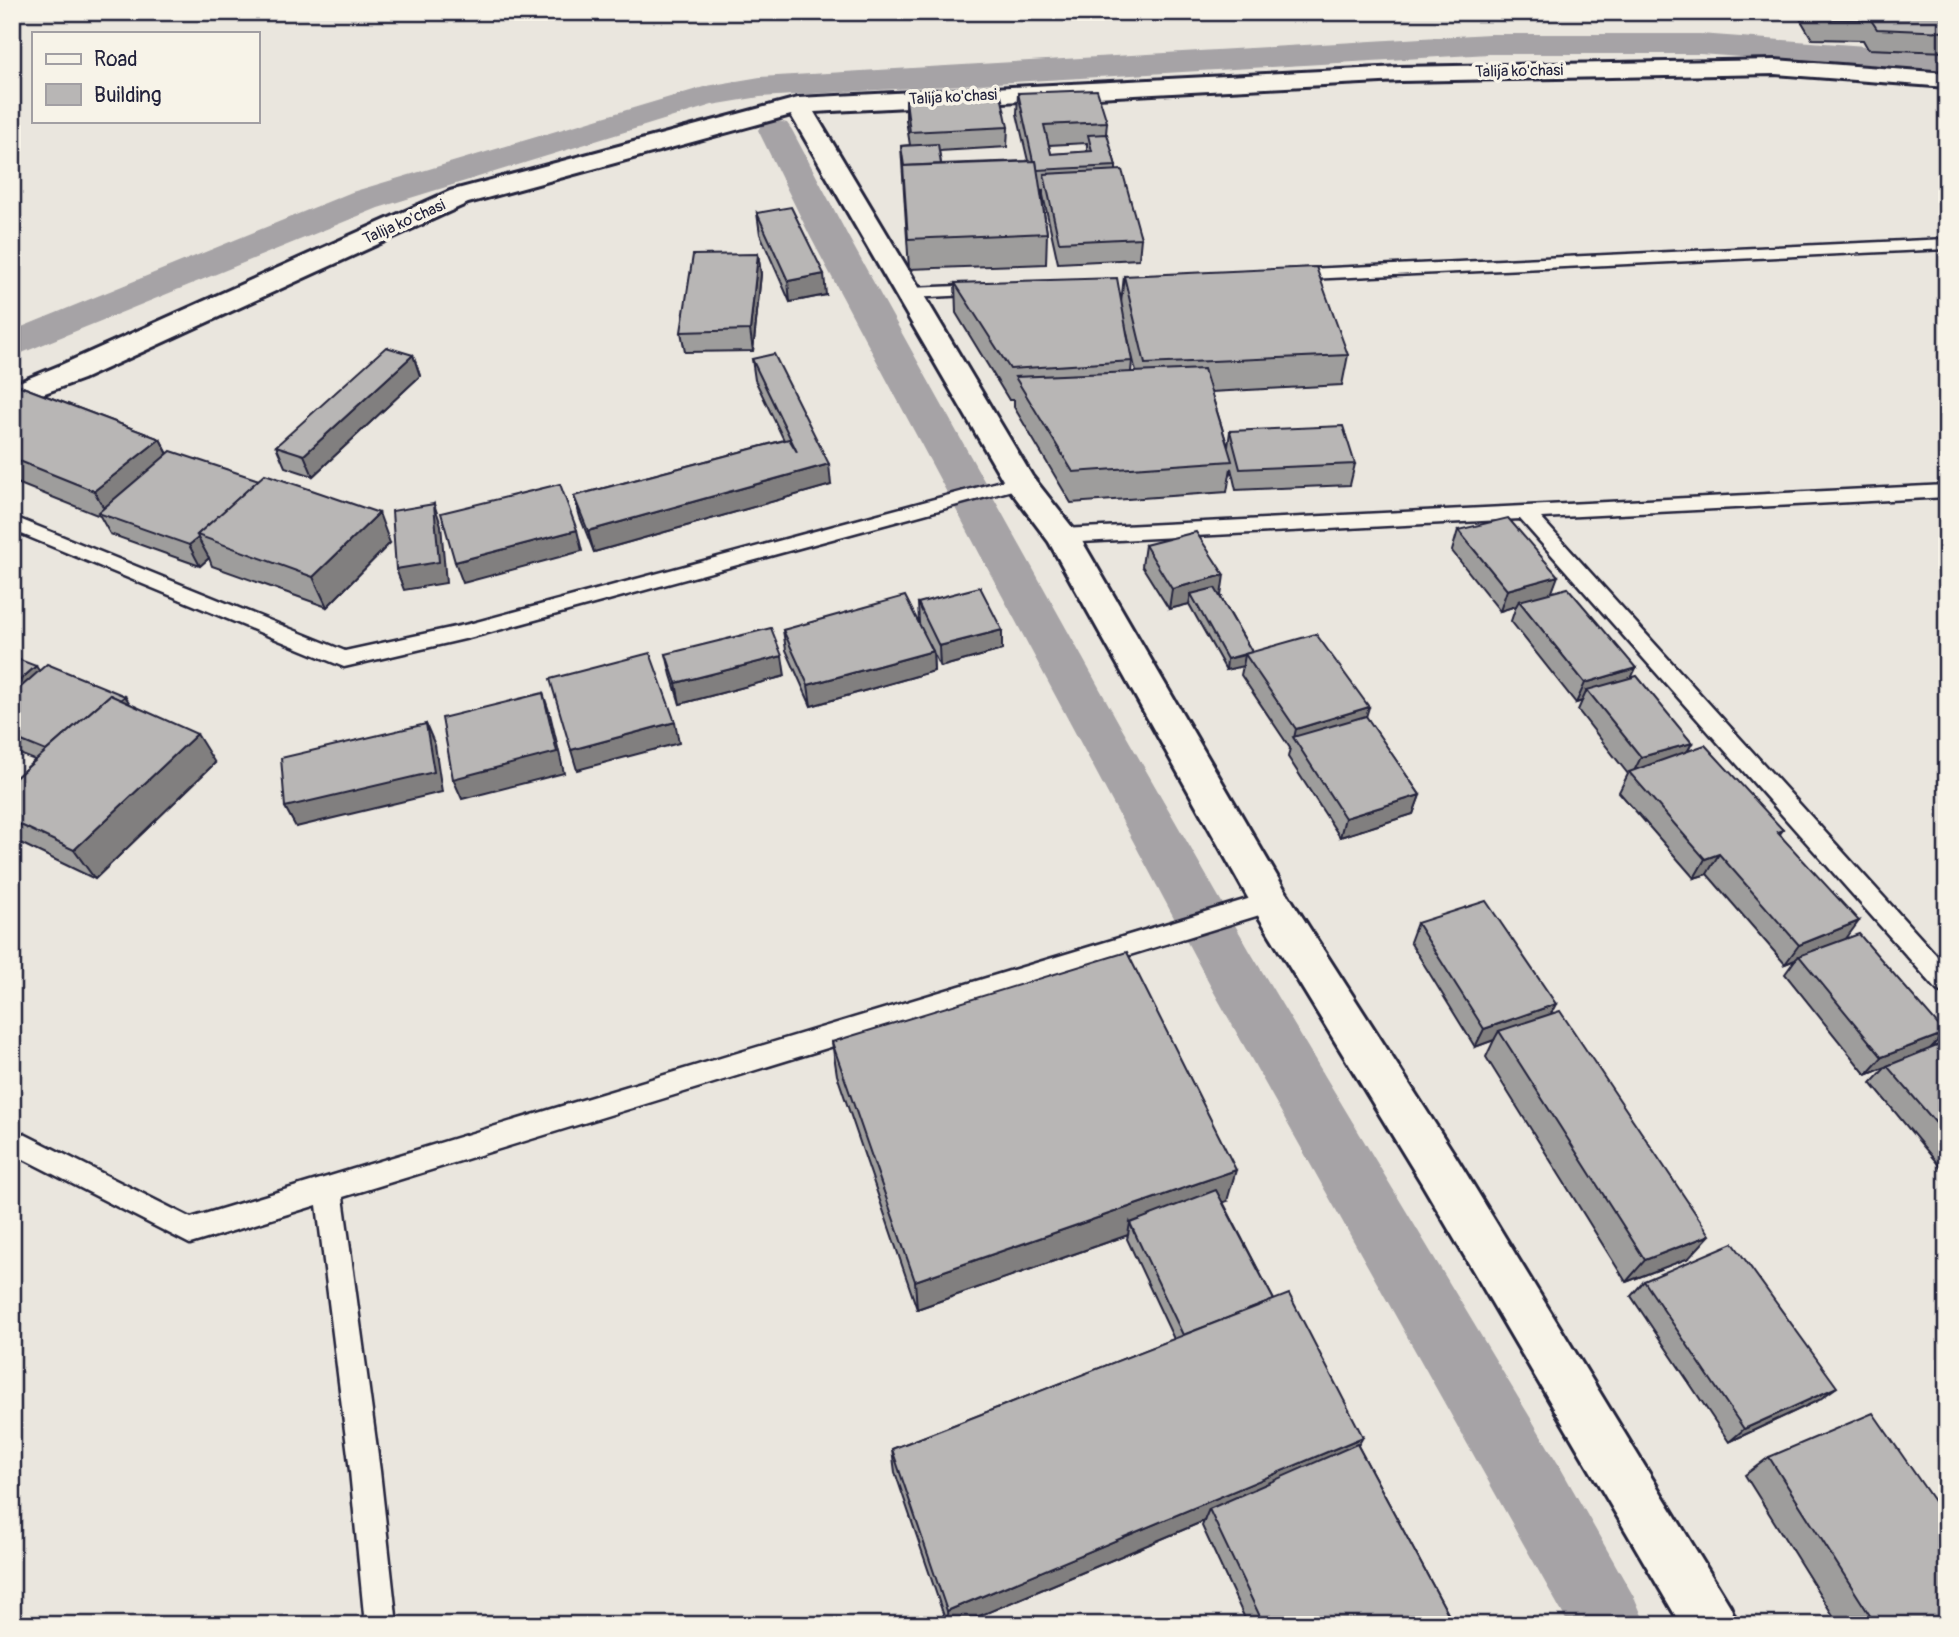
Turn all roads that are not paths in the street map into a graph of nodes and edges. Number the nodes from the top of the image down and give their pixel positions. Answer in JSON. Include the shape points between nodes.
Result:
{"nodes":[{"id":1,"x":1947,"y":80,"type":"edge"},
{"id":2,"x":798,"y":105,"type":"junction"},
{"id":3,"x":1947,"y":244,"type":"edge"},
{"id":4,"x":1269,"y":276,"type":"edge"},
{"id":5,"x":1007,"y":289,"type":"edge"},
{"id":6,"x":910,"y":293,"type":"junction"},
{"id":7,"x":12,"y":396,"type":"edge"},
{"id":8,"x":1020,"y":482,"type":"junction"},
{"id":9,"x":1947,"y":491,"type":"edge"},
{"id":10,"x":1525,"y":512,"type":"junction"},
{"id":11,"x":12,"y":522,"type":"edge"},
{"id":12,"x":1062,"y":536,"type":"junction"},
{"id":13,"x":1271,"y":902,"type":"junction"},
{"id":14,"x":1947,"y":984,"type":"edge"},
{"id":15,"x":12,"y":1140,"type":"edge"},
{"id":16,"x":328,"y":1187,"type":"junction"},
{"id":17,"x":381,"y":1625,"type":"edge"},
{"id":18,"x":1711,"y":1625,"type":"edge"}],
"edges":[{"from":1,"to":2,"type":"street","name":"Talija ko'chasi","via":[[1775,67],[1400,74]]},
{"from":2,"to":6,"type":"street"},
{"from":2,"to":7,"type":"street","name":"Talija ko'chasi","via":[[459,197]]},
{"from":3,"to":4,"type":"lane"},
{"from":5,"to":6,"type":"lane"},
{"from":6,"to":8,"type":"street"},
{"from":8,"to":11,"type":"lane","via":[[469,631],[344,659]]},
{"from":8,"to":12,"type":"street"},
{"from":9,"to":10,"type":"lane"},
{"from":10,"to":12,"type":"lane"},
{"from":10,"to":14,"type":"lane"},
{"from":12,"to":13,"type":"street"},
{"from":13,"to":16,"type":"lane"},
{"from":13,"to":18,"type":"street","via":[[1437,1167]]},
{"from":15,"to":16,"type":"lane","via":[[190,1231]]},
{"from":16,"to":17,"type":"lane"}]}
